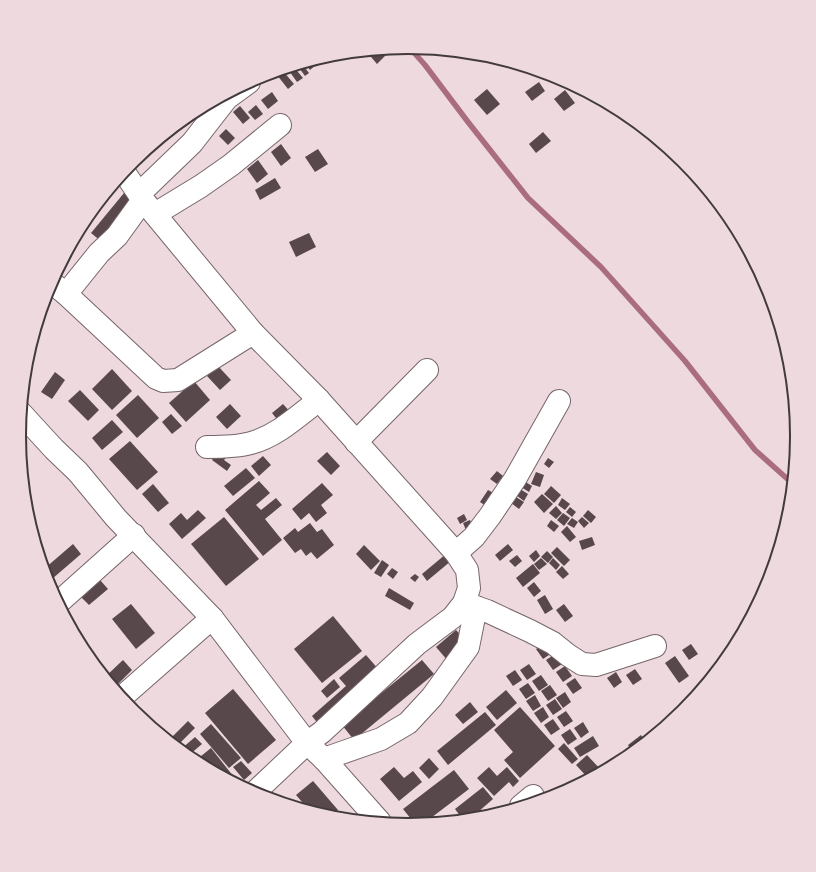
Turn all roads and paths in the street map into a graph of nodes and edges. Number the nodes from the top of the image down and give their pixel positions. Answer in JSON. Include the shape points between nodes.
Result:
{"nodes":[{"id":1,"x":221,"y":103,"type":"edge"},
{"id":2,"x":280,"y":125,"type":"dead end"},
{"id":3,"x":128,"y":177,"type":"edge"},
{"id":4,"x":146,"y":203,"type":"junction"},
{"id":5,"x":58,"y":288,"type":"edge"},
{"id":6,"x":253,"y":333,"type":"junction"},
{"id":7,"x":427,"y":370,"type":"dead end"},
{"id":8,"x":318,"y":400,"type":"junction"},
{"id":9,"x":559,"y":401,"type":"dead end"},
{"id":10,"x":27,"y":420,"type":"edge"},
{"id":11,"x":356,"y":442,"type":"junction"},
{"id":12,"x":208,"y":447,"type":"dead end"},
{"id":13,"x":134,"y":535,"type":"junction"},
{"id":14,"x":456,"y":553,"type":"junction"},
{"id":15,"x":62,"y":599,"type":"edge"},
{"id":16,"x":470,"y":605,"type":"junction"},
{"id":17,"x":212,"y":618,"type":"junction"},
{"id":18,"x":655,"y":646,"type":"dead end"},
{"id":19,"x":126,"y":693,"type":"edge"},
{"id":20,"x":308,"y":743,"type":"junction"},
{"id":21,"x":324,"y":759,"type":"junction"},
{"id":22,"x":259,"y":788,"type":"edge"},
{"id":23,"x":375,"y":816,"type":"edge"}],
"edges":[{"from":1,"to":4,"type":"street"},
{"from":2,"to":4,"type":"street","via":[[201,186]]},
{"from":3,"to":4,"type":"street"},
{"from":4,"to":5,"type":"street","via":[[117,236]]},
{"from":4,"to":6,"type":"street"},
{"from":5,"to":6,"type":"street","via":[[156,378],[163,381],[178,380]]},
{"from":6,"to":8,"type":"street"},
{"from":7,"to":11,"type":"street"},
{"from":8,"to":11,"type":"street"},
{"from":8,"to":12,"type":"street","via":[[277,432],[251,444]]},
{"from":9,"to":14,"type":"street","via":[[490,516],[474,537]]},
{"from":10,"to":13,"type":"street","via":[[78,472],[116,518]]},
{"from":11,"to":14,"type":"street"},
{"from":13,"to":15,"type":"street"},
{"from":13,"to":17,"type":"street"},
{"from":14,"to":16,"type":"street","via":[[467,570]]},
{"from":16,"to":18,"type":"street","via":[[552,643],[582,664],[596,665]]},
{"from":16,"to":20,"type":"street","via":[[417,644]]},
{"from":16,"to":21,"type":"street","via":[[468,647],[432,697],[408,723],[381,739]]},
{"from":17,"to":19,"type":"street"},
{"from":17,"to":20,"type":"street"},
{"from":20,"to":21,"type":"street"},
{"from":20,"to":22,"type":"street"},
{"from":21,"to":23,"type":"street"}]}
